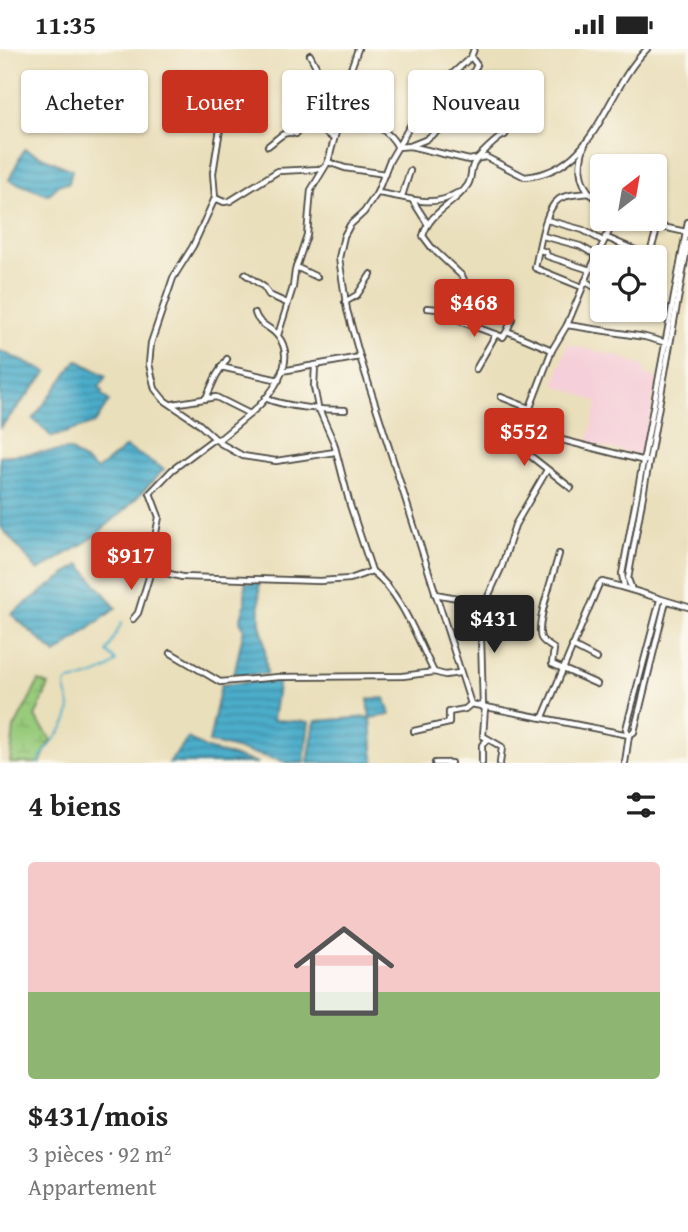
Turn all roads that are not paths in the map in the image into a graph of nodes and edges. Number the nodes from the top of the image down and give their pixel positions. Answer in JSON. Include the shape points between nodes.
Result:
{"nodes":[{"id":1,"x":358,"y":49,"type":"edge"},
{"id":2,"x":474,"y":49,"type":"edge"},
{"id":3,"x":647,"y":49,"type":"edge"},
{"id":4,"x":310,"y":55,"type":"dead end"},
{"id":5,"x":471,"y":57,"type":"junction"},
{"id":6,"x":318,"y":70,"type":"edge"},
{"id":7,"x":350,"y":70,"type":"edge"},
{"id":8,"x":220,"y":133,"type":"edge"},
{"id":9,"x":284,"y":133,"type":"edge"},
{"id":10,"x":326,"y":133,"type":"edge"},
{"id":11,"x":335,"y":133,"type":"edge"},
{"id":12,"x":385,"y":133,"type":"edge"},
{"id":13,"x":506,"y":133,"type":"edge"},
{"id":14,"x":334,"y":138,"type":"junction"},
{"id":15,"x":585,"y":143,"type":"junction"},
{"id":16,"x":268,"y":146,"type":"dead end"},
{"id":17,"x":410,"y":146,"type":"junction"},
{"id":18,"x":397,"y":147,"type":"junction"},
{"id":19,"x":477,"y":158,"type":"junction"},
{"id":20,"x":328,"y":162,"type":"junction"},
{"id":21,"x":323,"y":169,"type":"junction"},
{"id":22,"x":410,"y":171,"type":"dead end"},
{"id":23,"x":385,"y":174,"type":"junction"},
{"id":24,"x":590,"y":191,"type":"edge"},
{"id":25,"x":461,"y":192,"type":"junction"},
{"id":26,"x":377,"y":193,"type":"junction"},
{"id":27,"x":590,"y":193,"type":"edge"},
{"id":28,"x":402,"y":196,"type":"junction"},
{"id":29,"x":215,"y":198,"type":"junction"},
{"id":30,"x":413,"y":200,"type":"junction"},
{"id":31,"x":547,"y":220,"type":"junction"},
{"id":32,"x":688,"y":222,"type":"edge"},
{"id":33,"x":427,"y":224,"type":"junction"},
{"id":34,"x":667,"y":228,"type":"edge"},
{"id":35,"x":608,"y":231,"type":"edge"},
{"id":36,"x":686,"y":232,"type":"junction"},
{"id":37,"x":543,"y":236,"type":"junction"},
{"id":38,"x":604,"y":239,"type":"junction"},
{"id":39,"x":687,"y":241,"type":"edge"},
{"id":40,"x":601,"y":245,"type":"edge"},
{"id":41,"x":619,"y":245,"type":"edge"},
{"id":42,"x":540,"y":250,"type":"junction"},
{"id":43,"x":590,"y":253,"type":"edge"},
{"id":44,"x":296,"y":267,"type":"junction"},
{"id":45,"x":590,"y":270,"type":"joint"},
{"id":46,"x":245,"y":274,"type":"dead end"},
{"id":47,"x":371,"y":274,"type":"dead end"},
{"id":48,"x":317,"y":277,"type":"dead end"},
{"id":49,"x":584,"y":284,"type":"junction"},
{"id":50,"x":590,"y":287,"type":"edge"},
{"id":51,"x":345,"y":302,"type":"junction"},
{"id":52,"x":287,"y":303,"type":"junction"},
{"id":53,"x":427,"y":308,"type":"dead end"},
{"id":54,"x":255,"y":313,"type":"dead end"},
{"id":55,"x":567,"y":325,"type":"junction"},
{"id":56,"x":507,"y":331,"type":"junction"},
{"id":57,"x":496,"y":334,"type":"junction"},
{"id":58,"x":278,"y":335,"type":"junction"},
{"id":59,"x":667,"y":346,"type":"junction"},
{"id":60,"x":552,"y":350,"type":"junction"},
{"id":61,"x":360,"y":357,"type":"junction"},
{"id":62,"x":227,"y":359,"type":"dead end"},
{"id":63,"x":315,"y":365,"type":"junction"},
{"id":64,"x":221,"y":367,"type":"junction"},
{"id":65,"x":476,"y":369,"type":"dead end"},
{"id":66,"x":282,"y":371,"type":"junction"},
{"id":67,"x":279,"y":380,"type":"junction"},
{"id":68,"x":501,"y":397,"type":"dead end"},
{"id":69,"x":265,"y":398,"type":"junction"},
{"id":70,"x":205,"y":399,"type":"junction"},
{"id":71,"x":172,"y":404,"type":"junction"},
{"id":72,"x":318,"y":407,"type":"junction"},
{"id":73,"x":529,"y":408,"type":"junction"},
{"id":74,"x":345,"y":410,"type":"dead end"},
{"id":75,"x":250,"y":414,"type":"junction"},
{"id":76,"x":523,"y":426,"type":"junction"},
{"id":77,"x":217,"y":439,"type":"junction"},
{"id":78,"x":335,"y":452,"type":"junction"},
{"id":79,"x":647,"y":461,"type":"junction"},
{"id":80,"x":547,"y":470,"type":"junction"},
{"id":81,"x":570,"y":488,"type":"dead end"},
{"id":82,"x":636,"y":502,"type":"junction"},
{"id":83,"x":643,"y":503,"type":"junction"},
{"id":84,"x":559,"y":554,"type":"dead end"},
{"id":85,"x":149,"y":569,"type":"junction"},
{"id":86,"x":372,"y":571,"type":"junction"},
{"id":87,"x":624,"y":586,"type":"junction"},
{"id":88,"x":631,"y":587,"type":"junction"},
{"id":89,"x":435,"y":594,"type":"junction"},
{"id":90,"x":660,"y":600,"type":"junction"},
{"id":91,"x":666,"y":601,"type":"junction"},
{"id":92,"x":480,"y":602,"type":"junction"},
{"id":93,"x":688,"y":607,"type":"edge"},
{"id":94,"x":133,"y":619,"type":"dead end"},
{"id":95,"x":572,"y":646,"type":"junction"},
{"id":96,"x":171,"y":653,"type":"dead end"},
{"id":97,"x":597,"y":659,"type":"dead end"},
{"id":98,"x":563,"y":669,"type":"junction"},
{"id":99,"x":434,"y":672,"type":"junction"},
{"id":100,"x":460,"y":673,"type":"junction"},
{"id":101,"x":597,"y":684,"type":"dead end"},
{"id":102,"x":471,"y":704,"type":"junction"},
{"id":103,"x":484,"y":707,"type":"junction"},
{"id":104,"x":543,"y":717,"type":"junction"},
{"id":105,"x":414,"y":731,"type":"dead end"},
{"id":106,"x":629,"y":735,"type":"junction"},
{"id":107,"x":487,"y":740,"type":"junction"},
{"id":108,"x":435,"y":763,"type":"edge"},
{"id":109,"x":451,"y":763,"type":"edge"},
{"id":110,"x":482,"y":763,"type":"edge"},
{"id":111,"x":500,"y":763,"type":"edge"},
{"id":112,"x":625,"y":763,"type":"edge"}],
"edges":[{"from":1,"to":7,"type":"street"},
{"from":2,"to":5,"type":"street"},
{"from":3,"to":15,"type":"street"},
{"from":4,"to":6,"type":"street"},
{"from":5,"to":17,"type":"street","via":[[477,65],[449,122]]},
{"from":5,"to":18,"type":"street","via":[[438,87]]},
{"from":8,"to":29,"type":"street"},
{"from":9,"to":16,"type":"street"},
{"from":10,"to":14,"type":"street"},
{"from":11,"to":14,"type":"street"},
{"from":12,"to":18,"type":"street"},
{"from":13,"to":19,"type":"street"},
{"from":14,"to":20,"type":"street"},
{"from":15,"to":19,"type":"street","via":[[555,171],[536,176],[525,177],[493,159]]},
{"from":15,"to":24,"type":"street","via":[[579,159],[580,176]]},
{"from":17,"to":18,"type":"street"},
{"from":17,"to":19,"type":"street","via":[[461,159]]},
{"from":18,"to":23,"type":"street"},
{"from":19,"to":25,"type":"street","via":[[469,184]]},
{"from":20,"to":21,"type":"street"},
{"from":20,"to":23,"type":"street"},
{"from":21,"to":29,"type":"street","via":[[278,171],[230,201]]},
{"from":21,"to":44,"type":"street","via":[[311,190],[309,226]]},
{"from":22,"to":28,"type":"street"},
{"from":23,"to":26,"type":"street"},
{"from":25,"to":30,"type":"street","via":[[446,199]]},
{"from":25,"to":33,"type":"street"},
{"from":26,"to":28,"type":"street"},
{"from":26,"to":51,"type":"street","via":[[344,236],[339,258]]},
{"from":27,"to":31,"type":"street","via":[[560,198]]},
{"from":28,"to":30,"type":"street"},
{"from":29,"to":71,"type":"street","via":[[170,285],[151,343],[149,364],[155,389]]},
{"from":30,"to":33,"type":"street"},
{"from":31,"to":37,"type":"street"},
{"from":31,"to":38,"type":"street"},
{"from":32,"to":36,"type":"street"},
{"from":33,"to":56,"type":"street","via":[[425,240],[463,276],[469,303],[511,317]]},
{"from":34,"to":36,"type":"street"},
{"from":35,"to":38,"type":"street"},
{"from":36,"to":39,"type":"street"},
{"from":37,"to":42,"type":"street"},
{"from":37,"to":43,"type":"street"},
{"from":38,"to":40,"type":"street"},
{"from":38,"to":41,"type":"street"},
{"from":39,"to":59,"type":"street"},
{"from":42,"to":45,"type":"street"},
{"from":42,"to":49,"type":"street","via":[[535,268]]},
{"from":44,"to":48,"type":"street"},
{"from":44,"to":52,"type":"street"},
{"from":45,"to":49,"type":"street"},
{"from":46,"to":52,"type":"street","via":[[269,295]]},
{"from":47,"to":51,"type":"street","via":[[357,295]]},
{"from":49,"to":50,"type":"street"},
{"from":49,"to":55,"type":"street"},
{"from":51,"to":61,"type":"street"},
{"from":52,"to":58,"type":"street"},
{"from":53,"to":57,"type":"street","via":[[448,310],[462,322]]},
{"from":54,"to":58,"type":"street","via":[[258,321]]},
{"from":55,"to":59,"type":"street","via":[[645,337]]},
{"from":55,"to":60,"type":"street"},
{"from":56,"to":57,"type":"street","via":[[503,337]]},
{"from":56,"to":60,"type":"street"},
{"from":57,"to":65,"type":"street"},
{"from":58,"to":66,"type":"street","via":[[285,350]]},
{"from":59,"to":79,"type":"street"},
{"from":60,"to":73,"type":"street"},
{"from":61,"to":63,"type":"street"},
{"from":61,"to":89,"type":"street"},
{"from":62,"to":64,"type":"street"},
{"from":63,"to":66,"type":"street"},
{"from":63,"to":72,"type":"street"},
{"from":64,"to":67,"type":"street"},
{"from":64,"to":70,"type":"street"},
{"from":66,"to":67,"type":"street"},
{"from":67,"to":69,"type":"street"},
{"from":68,"to":73,"type":"street"},
{"from":69,"to":72,"type":"street"},
{"from":69,"to":75,"type":"street"},
{"from":70,"to":71,"type":"street"},
{"from":70,"to":75,"type":"street","via":[[216,397]]},
{"from":71,"to":77,"type":"street"},
{"from":72,"to":74,"type":"street"},
{"from":72,"to":78,"type":"street"},
{"from":73,"to":76,"type":"street"},
{"from":75,"to":77,"type":"street"},
{"from":76,"to":79,"type":"street"},
{"from":76,"to":80,"type":"street","via":[[520,446]]},
{"from":77,"to":78,"type":"street","via":[[238,453],[265,460]]},
{"from":77,"to":85,"type":"street","via":[[172,470],[150,493],[159,517]]},
{"from":78,"to":86,"type":"street"},
{"from":79,"to":82,"type":"street"},
{"from":79,"to":83,"type":"street"},
{"from":80,"to":81,"type":"street"},
{"from":80,"to":92,"type":"street","via":[[515,525],[487,600]]},
{"from":82,"to":83,"type":"street"},
{"from":82,"to":87,"type":"street","via":[[622,574]]},
{"from":83,"to":88,"type":"street","via":[[628,579]]},
{"from":84,"to":98,"type":"street","via":[[540,635],[554,649],[551,662]]},
{"from":85,"to":86,"type":"street","via":[[182,577],[320,581],[350,579]]},
{"from":85,"to":94,"type":"street"},
{"from":86,"to":99,"type":"street","via":[[403,609]]},
{"from":87,"to":88,"type":"street"},
{"from":87,"to":95,"type":"street","via":[[599,584]]},
{"from":88,"to":90,"type":"street"},
{"from":89,"to":92,"type":"street"},
{"from":89,"to":100,"type":"street"},
{"from":90,"to":91,"type":"street"},
{"from":90,"to":106,"type":"street","via":[[626,729]]},
{"from":91,"to":93,"type":"street"},
{"from":91,"to":106,"type":"street","via":[[634,732]]},
{"from":92,"to":103,"type":"street"},
{"from":95,"to":97,"type":"street"},
{"from":95,"to":98,"type":"street"},
{"from":96,"to":99,"type":"street","via":[[220,682]]},
{"from":98,"to":101,"type":"street"},
{"from":98,"to":104,"type":"street"},
{"from":99,"to":100,"type":"street"},
{"from":100,"to":102,"type":"street"},
{"from":102,"to":103,"type":"street"},
{"from":102,"to":105,"type":"street","via":[[449,712],[449,723]]},
{"from":103,"to":104,"type":"street"},
{"from":103,"to":107,"type":"street","via":[[483,736]]},
{"from":104,"to":106,"type":"street"},
{"from":106,"to":112,"type":"street"},
{"from":107,"to":110,"type":"street","via":[[482,745]]},
{"from":107,"to":111,"type":"street","via":[[502,747]]},
{"from":108,"to":109,"type":"street"}]}
